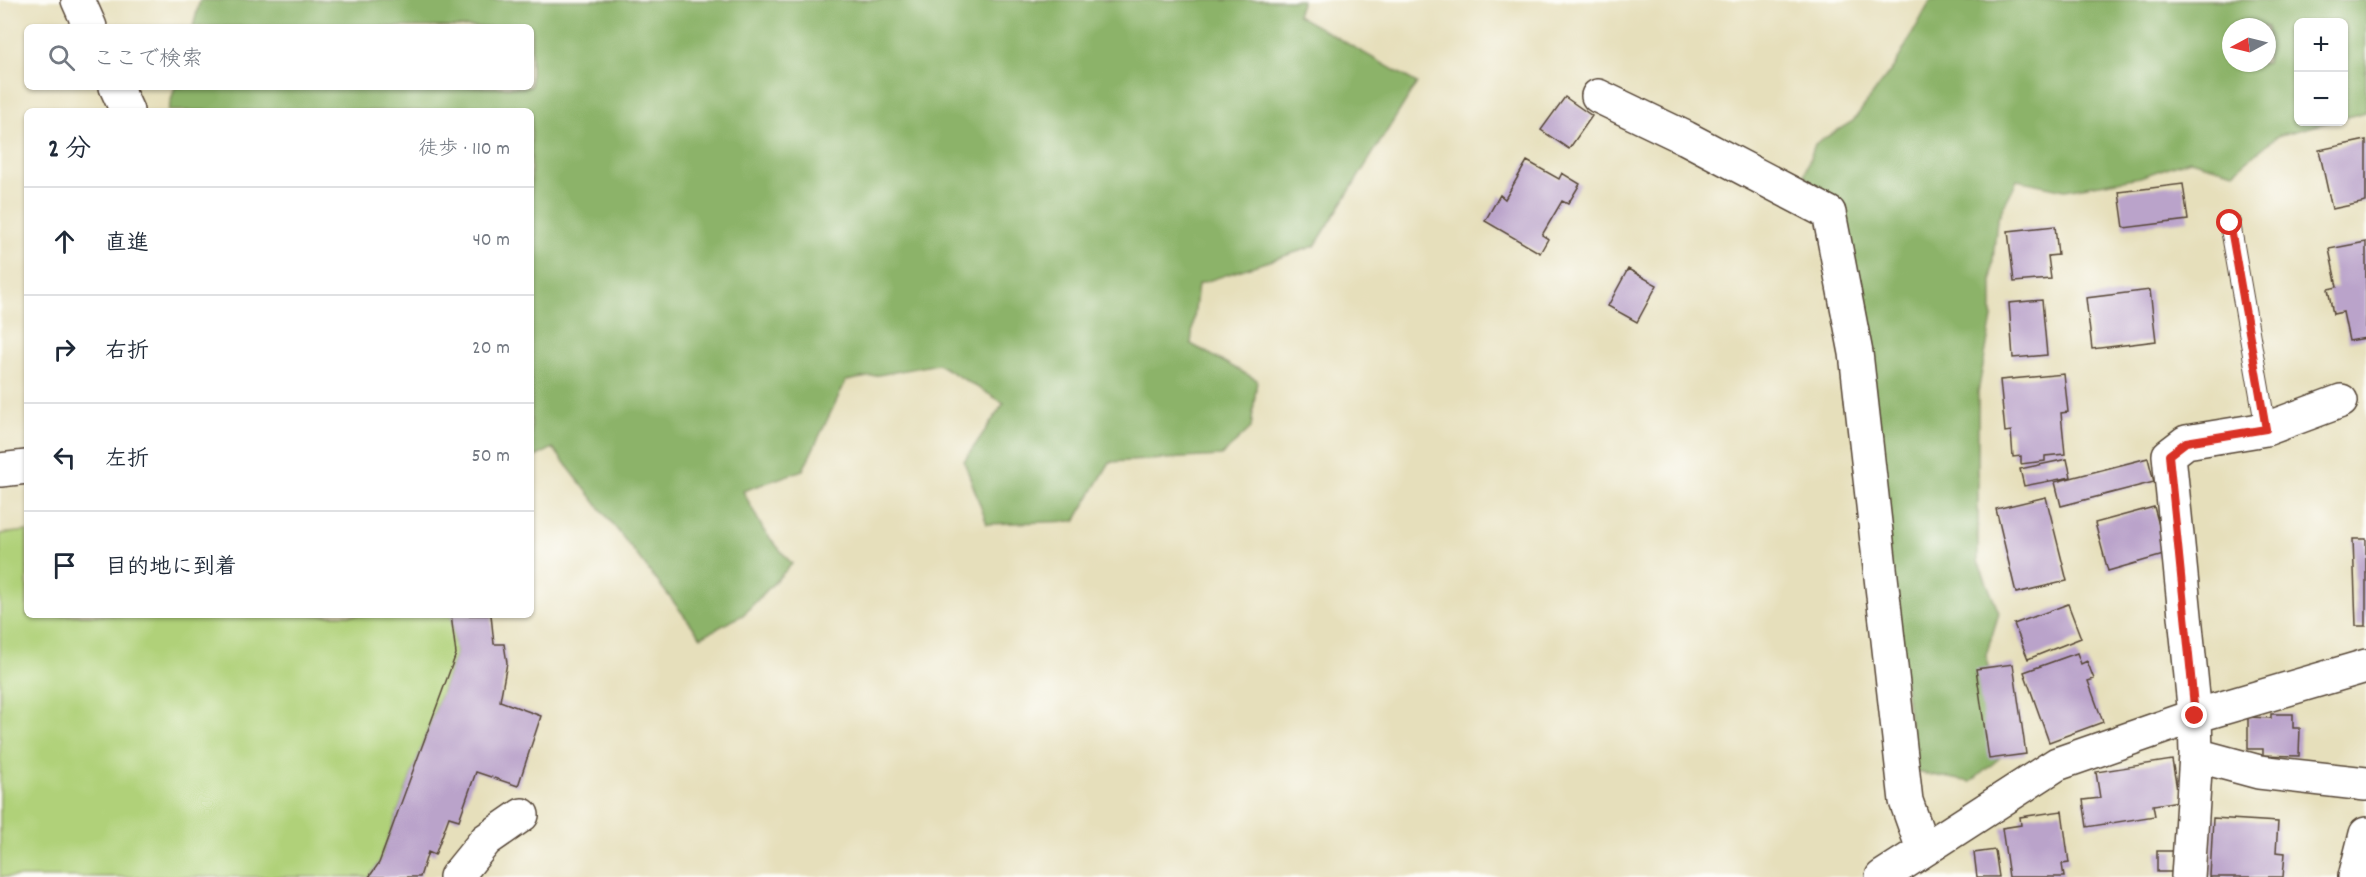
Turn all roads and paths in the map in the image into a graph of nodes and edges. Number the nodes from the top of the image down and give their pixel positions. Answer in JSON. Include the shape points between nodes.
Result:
{"nodes":[{"id":1,"x":78,"y":0,"type":"edge"},
{"id":2,"x":89,"y":24,"type":"edge"},
{"id":3,"x":117,"y":90,"type":"edge"},
{"id":4,"x":1598,"y":96,"type":"dead end"},
{"id":5,"x":126,"y":108,"type":"edge"},
{"id":6,"x":2230,"y":223,"type":"dead end"},
{"id":7,"x":2341,"y":401,"type":"dead end"},
{"id":8,"x":2266,"y":429,"type":"junction"},
{"id":9,"x":24,"y":467,"type":"edge"},
{"id":10,"x":0,"y":470,"type":"edge"},
{"id":11,"x":2366,"y":666,"type":"edge"},
{"id":12,"x":2195,"y":716,"type":"junction"},
{"id":13,"x":2196,"y":755,"type":"junction"},
{"id":14,"x":2366,"y":784,"type":"edge"},
{"id":15,"x":522,"y":815,"type":"dead end"},
{"id":16,"x":2366,"y":834,"type":"edge"},
{"id":17,"x":1923,"y":849,"type":"junction"},
{"id":18,"x":1892,"y":874,"type":"edge"},
{"id":19,"x":456,"y":877,"type":"edge"},
{"id":20,"x":2188,"y":877,"type":"edge"},
{"id":21,"x":2355,"y":877,"type":"edge"}],
"edges":[{"from":1,"to":2,"type":"street"},
{"from":3,"to":5,"type":"street"},
{"from":4,"to":17,"type":"street","via":[[1829,213],[1856,353],[1906,801]]},
{"from":6,"to":8,"type":"lane"},
{"from":7,"to":8,"type":"street"},
{"from":8,"to":12,"type":"street","via":[[2186,442],[2169,455]]},
{"from":9,"to":10,"type":"street"},
{"from":11,"to":12,"type":"street"},
{"from":12,"to":13,"type":"street"},
{"from":12,"to":17,"type":"street","via":[[2057,764]]},
{"from":13,"to":14,"type":"street","via":[[2259,772]]},
{"from":13,"to":20,"type":"street"},
{"from":15,"to":19,"type":"street","via":[[486,840]]},
{"from":16,"to":21,"type":"street"},
{"from":17,"to":18,"type":"street"}]}
